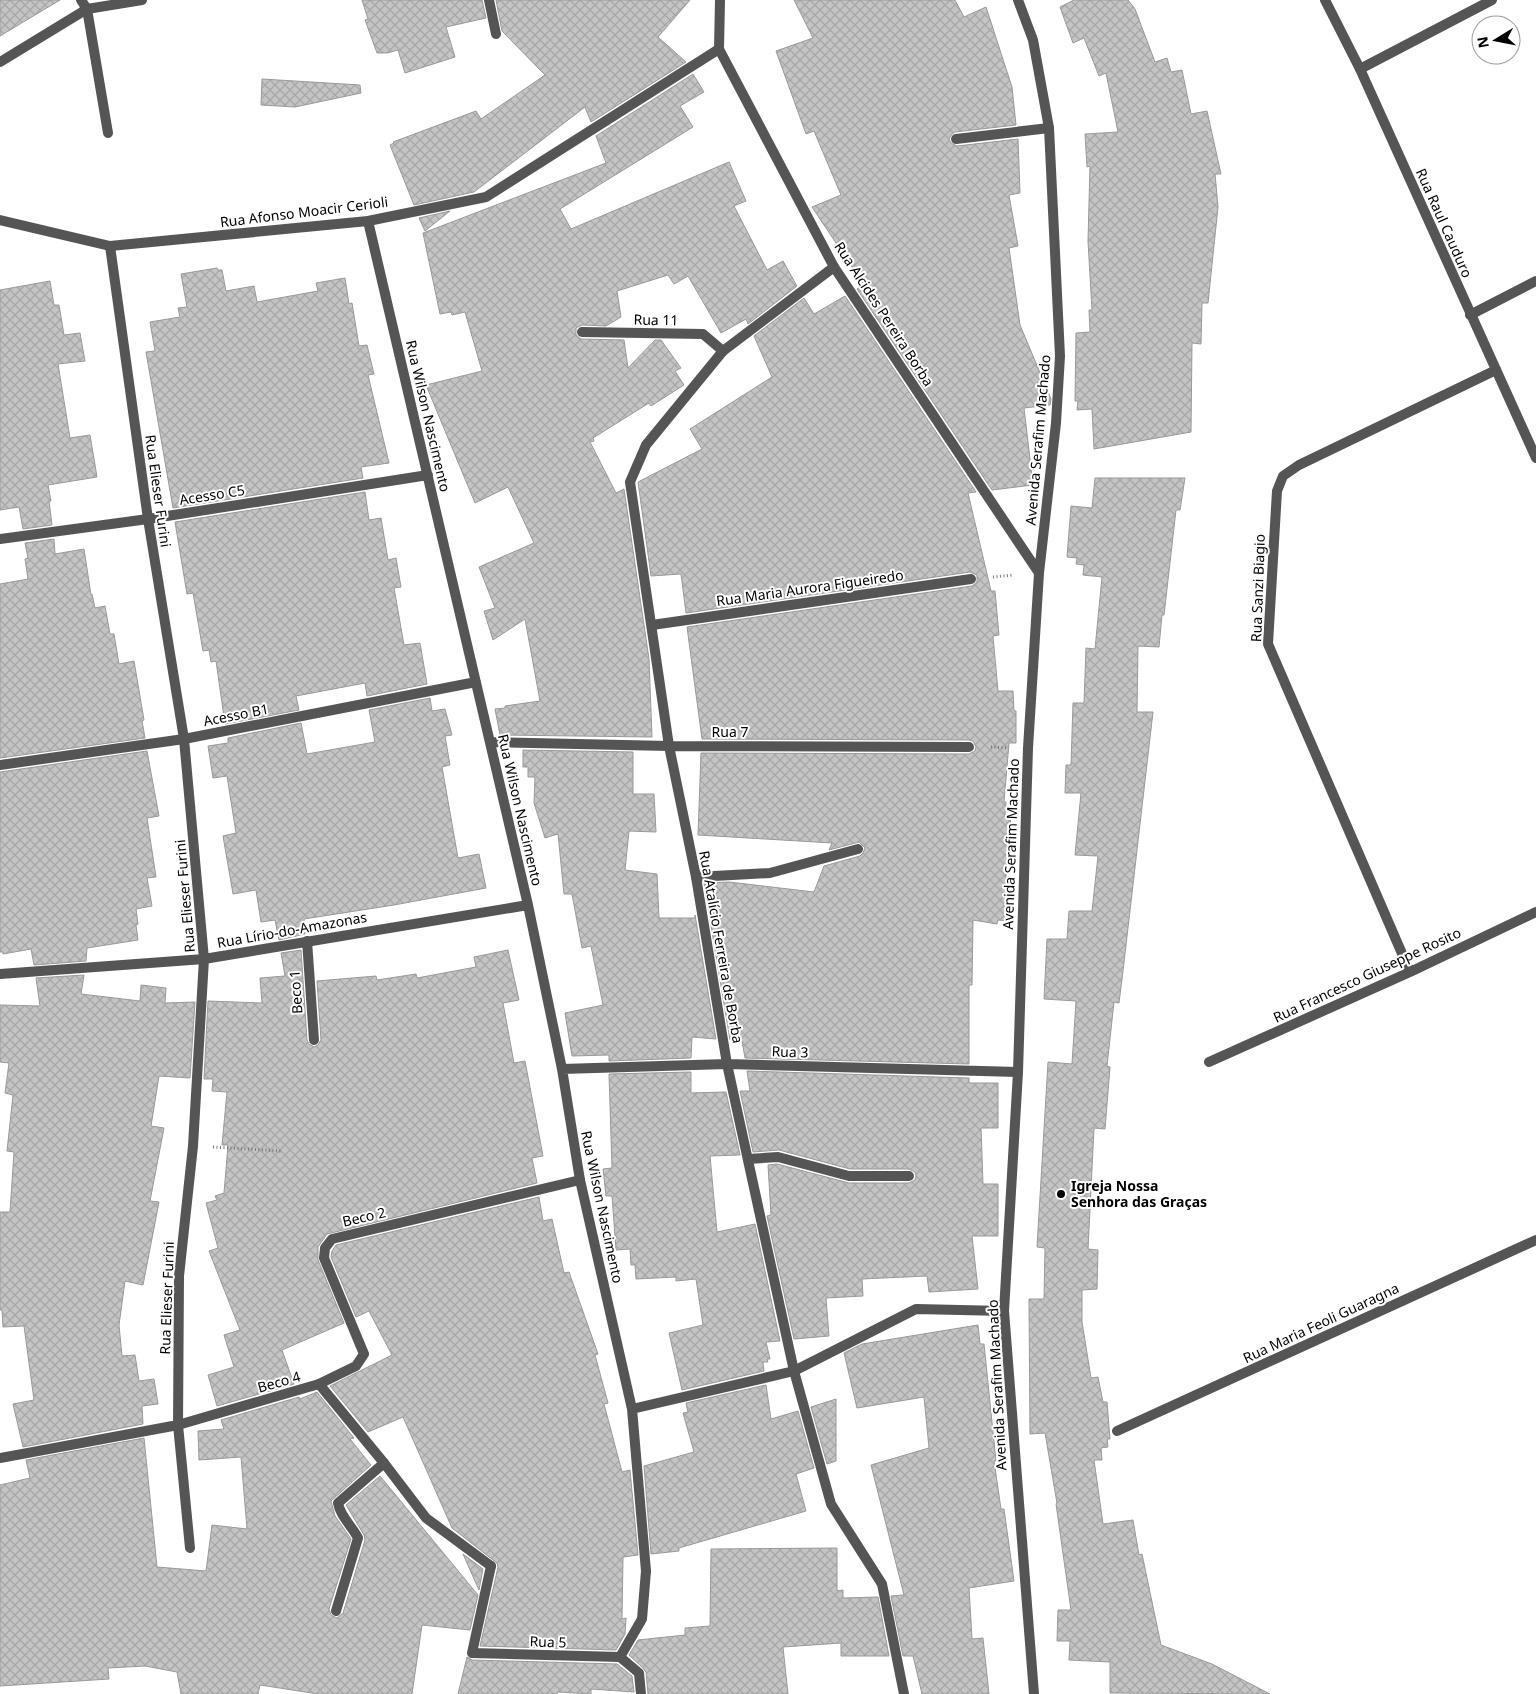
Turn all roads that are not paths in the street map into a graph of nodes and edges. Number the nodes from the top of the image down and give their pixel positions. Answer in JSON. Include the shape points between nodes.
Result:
{"nodes":[{"id":1,"x":142,"y":0,"type":"edge"},
{"id":2,"x":489,"y":0,"type":"edge"},
{"id":3,"x":720,"y":0,"type":"edge"},
{"id":4,"x":1018,"y":0,"type":"edge"},
{"id":5,"x":1325,"y":0,"type":"edge"},
{"id":6,"x":1492,"y":0,"type":"edge"},
{"id":7,"x":84,"y":4,"type":"edge"},
{"id":8,"x":496,"y":34,"type":"dead end"},
{"id":9,"x":719,"y":49,"type":"junction"},
{"id":10,"x":0,"y":62,"type":"edge"},
{"id":11,"x":1360,"y":70,"type":"junction"},
{"id":12,"x":1049,"y":128,"type":"junction"},
{"id":13,"x":108,"y":133,"type":"dead end"},
{"id":14,"x":956,"y":139,"type":"dead end"},
{"id":15,"x":0,"y":220,"type":"edge"},
{"id":16,"x":368,"y":221,"type":"junction"},
{"id":17,"x":110,"y":246,"type":"junction"},
{"id":18,"x":834,"y":267,"type":"junction"},
{"id":19,"x":1536,"y":281,"type":"edge"},
{"id":20,"x":1470,"y":315,"type":"junction"},
{"id":21,"x":582,"y":332,"type":"dead end"},
{"id":22,"x":723,"y":351,"type":"junction"},
{"id":23,"x":1496,"y":370,"type":"junction"},
{"id":24,"x":1536,"y":458,"type":"edge"},
{"id":25,"x":428,"y":475,"type":"junction"},
{"id":26,"x":148,"y":519,"type":"junction"},
{"id":27,"x":0,"y":539,"type":"edge"},
{"id":28,"x":1040,"y":573,"type":"junction"},
{"id":29,"x":971,"y":579,"type":"road end"},
{"id":30,"x":652,"y":625,"type":"junction"},
{"id":31,"x":476,"y":682,"type":"junction"},
{"id":32,"x":184,"y":739,"type":"junction"},
{"id":33,"x":490,"y":742,"type":"junction"},
{"id":34,"x":669,"y":746,"type":"junction"},
{"id":35,"x":969,"y":747,"type":"road end"},
{"id":36,"x":0,"y":764,"type":"edge"},
{"id":37,"x":858,"y":849,"type":"dead end"},
{"id":38,"x":696,"y":877,"type":"junction"},
{"id":39,"x":528,"y":905,"type":"junction"},
{"id":40,"x":1536,"y":912,"type":"edge"},
{"id":41,"x":307,"y":941,"type":"junction"},
{"id":42,"x":204,"y":959,"type":"junction"},
{"id":43,"x":1410,"y":972,"type":"junction"},
{"id":44,"x":0,"y":974,"type":"edge"},
{"id":45,"x":314,"y":1040,"type":"dead end"},
{"id":46,"x":1209,"y":1062,"type":"dead end"},
{"id":47,"x":727,"y":1064,"type":"junction"},
{"id":48,"x":562,"y":1070,"type":"junction"},
{"id":49,"x":1018,"y":1072,"type":"junction"},
{"id":50,"x":748,"y":1159,"type":"junction"},
{"id":51,"x":909,"y":1176,"type":"dead end"},
{"id":52,"x":580,"y":1180,"type":"junction"},
{"id":53,"x":1536,"y":1240,"type":"edge"},
{"id":54,"x":1004,"y":1310,"type":"junction"},
{"id":55,"x":794,"y":1371,"type":"junction"},
{"id":56,"x":319,"y":1384,"type":"junction"},
{"id":57,"x":632,"y":1409,"type":"junction"},
{"id":58,"x":178,"y":1426,"type":"junction"},
{"id":59,"x":1118,"y":1431,"type":"dead end"},
{"id":60,"x":0,"y":1458,"type":"edge"},
{"id":61,"x":384,"y":1464,"type":"junction"},
{"id":62,"x":190,"y":1548,"type":"dead end"},
{"id":63,"x":491,"y":1566,"type":"joint"},
{"id":64,"x":336,"y":1611,"type":"dead end"},
{"id":65,"x":620,"y":1658,"type":"junction"},
{"id":66,"x":641,"y":1694,"type":"edge"},
{"id":67,"x":904,"y":1694,"type":"edge"},
{"id":68,"x":1034,"y":1694,"type":"edge"}],
"edges":[{"from":1,"to":7,"type":"street"},
{"from":2,"to":8,"type":"street"},
{"from":3,"to":9,"type":"street","name":"Rua Alcides Pereira Borba"},
{"from":4,"to":12,"type":"street","name":"Avenida Serafim Machado","via":[[1033,40]]},
{"from":5,"to":11,"type":"street","name":"Rua Raul Cauduro"},
{"from":6,"to":11,"type":"street"},
{"from":7,"to":10,"type":"street"},
{"from":7,"to":13,"type":"street"},
{"from":9,"to":16,"type":"street","name":"Rua Afonso Moacir Cerioli","via":[[486,197]]},
{"from":9,"to":18,"type":"street","name":"Rua Alcides Pereira Borba"},
{"from":11,"to":20,"type":"street","name":"Rua Raul Cauduro"},
{"from":12,"to":14,"type":"street"},
{"from":12,"to":28,"type":"street","name":"Avenida Serafim Machado","via":[[1060,356]]},
{"from":15,"to":17,"type":"street","name":"Rua Afonso Moacir Cerioli"},
{"from":16,"to":17,"type":"street","name":"Rua Afonso Moacir Cerioli"},
{"from":16,"to":25,"type":"street","name":"Rua Wilson Nascimento"},
{"from":17,"to":26,"type":"street","name":"Rua Elieser Furini"},
{"from":18,"to":22,"type":"street","name":"Rua Atalício Ferreira de Borba"},
{"from":18,"to":28,"type":"street","name":"Rua Alcides Pereira Borba"},
{"from":19,"to":20,"type":"street"},
{"from":20,"to":23,"type":"street","name":"Rua Raul Cauduro"},
{"from":21,"to":22,"type":"street","name":"Rua 11","via":[[704,334]]},
{"from":22,"to":30,"type":"street","name":"Rua Atalício Ferreira de Borba","via":[[646,445],[630,482]]},
{"from":23,"to":24,"type":"street","name":"Rua Raul Cauduro"},
{"from":23,"to":43,"type":"street","name":"Rua Sanzi Biagio","via":[[1299,465],[1283,476],[1276,492],[1268,644]]},
{"from":25,"to":26,"type":"street","name":"Acesso C5"},
{"from":25,"to":31,"type":"street","name":"Rua Wilson Nascimento"},
{"from":26,"to":27,"type":"street","name":"Acesso C5"},
{"from":26,"to":32,"type":"street","name":"Rua Elieser Furini"},
{"from":28,"to":49,"type":"street","name":"Avenida Serafim Machado","via":[[1028,748]]},
{"from":29,"to":30,"type":"street","name":"Rua Maria Aurora Figueiredo"},
{"from":30,"to":34,"type":"street","name":"Rua Atalício Ferreira de Borba"},
{"from":31,"to":32,"type":"street","name":"Acesso B1"},
{"from":31,"to":33,"type":"street","name":"Rua Wilson Nascimento"},
{"from":32,"to":36,"type":"street","name":"Acesso B1"},
{"from":32,"to":42,"type":"street","name":"Rua Elieser Furini"},
{"from":33,"to":34,"type":"street","name":"Rua 7"},
{"from":33,"to":39,"type":"street","name":"Rua Wilson Nascimento"},
{"from":34,"to":35,"type":"street","name":"Rua 7"},
{"from":34,"to":38,"type":"street","name":"Rua Atalício Ferreira de Borba"},
{"from":37,"to":38,"type":"street","via":[[770,873]]},
{"from":38,"to":47,"type":"street","name":"Rua Atalício Ferreira de Borba"},
{"from":39,"to":41,"type":"street","name":"Rua Lírio-do-Amazonas"},
{"from":39,"to":48,"type":"street","name":"Rua Wilson Nascimento"},
{"from":40,"to":43,"type":"street","name":"Rua Francesco Giuseppe Rosito"},
{"from":41,"to":42,"type":"street","name":"Rua Lírio-do-Amazonas"},
{"from":41,"to":45,"type":"street","name":"Beco 1"},
{"from":42,"to":44,"type":"street","name":"Rua Lírio-do-Amazonas"},
{"from":42,"to":58,"type":"street","name":"Rua Elieser Furini","via":[[193,1146],[179,1276]]},
{"from":43,"to":46,"type":"street","name":"Rua Francesco Giuseppe Rosito"},
{"from":47,"to":48,"type":"street","name":"Rua 3"},
{"from":47,"to":49,"type":"street","name":"Rua 3"},
{"from":47,"to":50,"type":"street","name":"Rua Atalício Ferreira de Borba"},
{"from":48,"to":52,"type":"street","name":"Rua Wilson Nascimento"},
{"from":49,"to":54,"type":"street","name":"Avenida Serafim Machado"},
{"from":50,"to":51,"type":"street","via":[[778,1157],[849,1176]]},
{"from":50,"to":55,"type":"street","name":"Rua Atalício Ferreira de Borba"},
{"from":52,"to":56,"type":"street","name":"Beco 2","via":[[332,1239],[325,1248],[324,1258],[364,1354],[356,1366]]},
{"from":52,"to":57,"type":"street","name":"Rua Wilson Nascimento"},
{"from":53,"to":59,"type":"street","name":"Rua Maria Feoli Guaragna"},
{"from":54,"to":55,"type":"street","via":[[916,1309]]},
{"from":54,"to":68,"type":"street","name":"Avenida Serafim Machado"},
{"from":55,"to":57,"type":"street"},
{"from":55,"to":67,"type":"street","name":"Rua Atalício Ferreira de Borba","via":[[832,1504],[882,1584]]},
{"from":56,"to":58,"type":"street","name":"Beco 4"},
{"from":56,"to":61,"type":"street","name":"Beco 4"},
{"from":57,"to":65,"type":"street","name":"Rua Wilson Nascimento","via":[[646,1571],[642,1620]]},
{"from":58,"to":60,"type":"street","name":"Beco 4"},
{"from":58,"to":62,"type":"street","name":"Rua Elieser Furini"},
{"from":61,"to":63,"type":"street","name":"Beco 4","via":[[426,1518]]},
{"from":61,"to":64,"type":"street","via":[[338,1503],[339,1510],[358,1538]]},
{"from":63,"to":65,"type":"street","name":"Rua 5","via":[[472,1653]]},
{"from":65,"to":66,"type":"street","via":[[639,1673]]}]}
